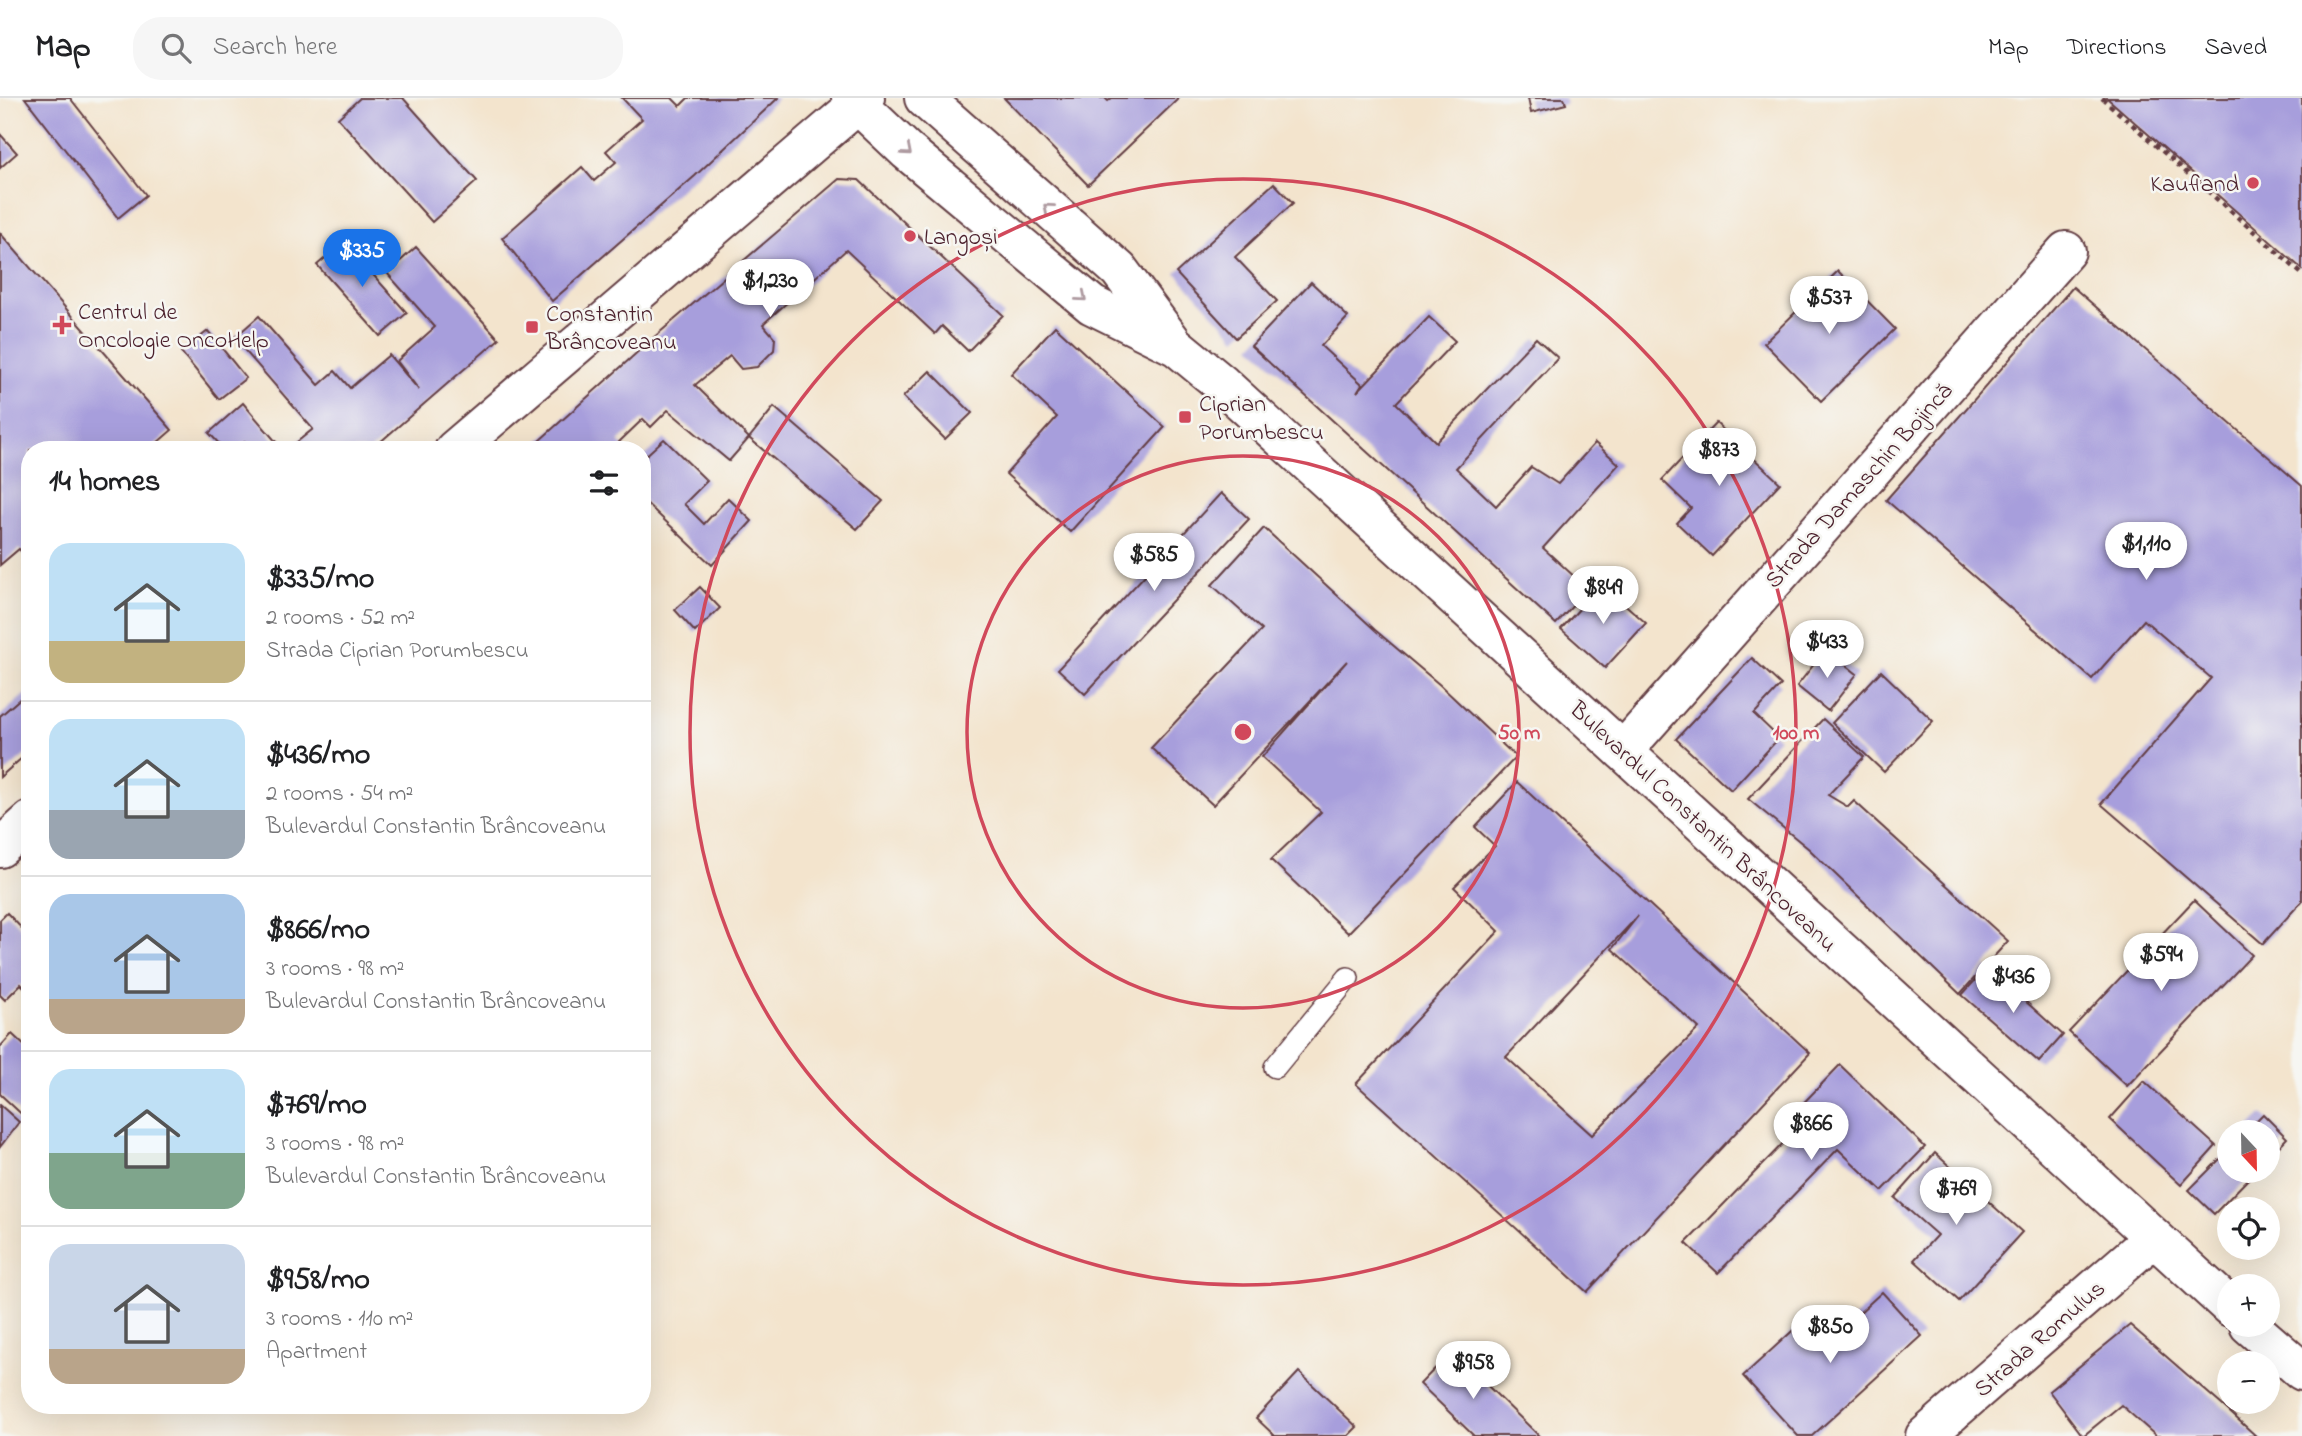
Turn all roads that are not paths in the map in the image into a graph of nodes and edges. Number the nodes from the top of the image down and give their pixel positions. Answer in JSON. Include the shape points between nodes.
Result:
{"nodes":[{"id":1,"x":924,"y":98,"type":"edge"},
{"id":2,"x":858,"y":100,"type":"edge"},
{"id":3,"x":2066,"y":251,"type":"dead end"},
{"id":4,"x":1177,"y":347,"type":"junction"},
{"id":5,"x":464,"y":441,"type":"edge"},
{"id":6,"x":1623,"y":751,"type":"junction"},
{"id":7,"x":21,"y":829,"type":"edge"},
{"id":8,"x":0,"y":848,"type":"edge"},
{"id":9,"x":1348,"y":978,"type":"dead end"},
{"id":10,"x":1275,"y":1067,"type":"dead end"},
{"id":11,"x":2152,"y":1239,"type":"junction"},
{"id":12,"x":2217,"y":1296,"type":"edge"},
{"id":13,"x":2263,"y":1337,"type":"edge"},
{"id":14,"x":2302,"y":1371,"type":"edge"},
{"id":15,"x":1925,"y":1436,"type":"edge"}],
"edges":[{"from":4,"to":1,"type":"main road","name":"Bulevardul Constantin Brâncoveanu","one_way":true,"via":[[1119,270]]},
{"from":2,"to":4,"type":"main road","name":"Bulevardul Constantin Brâncoveanu","one_way":true,"via":[[906,151],[1092,305]]},
{"from":2,"to":5,"type":"main road"},
{"from":3,"to":6,"type":"main road","name":"Strada Damaschin Bojincă"},
{"from":4,"to":6,"type":"main road","name":"Bulevardul Constantin Brâncoveanu","via":[[1233,393]]},
{"from":6,"to":11,"type":"main road","name":"Bulevardul Constantin Brâncoveanu"},
{"from":7,"to":8,"type":"main road"},
{"from":9,"to":10,"type":"lane"},
{"from":11,"to":12,"type":"main road","name":"Bulevardul Constantin Brâncoveanu"},
{"from":11,"to":15,"type":"main road","name":"Strada Romulus"},
{"from":13,"to":14,"type":"main road"}]}
